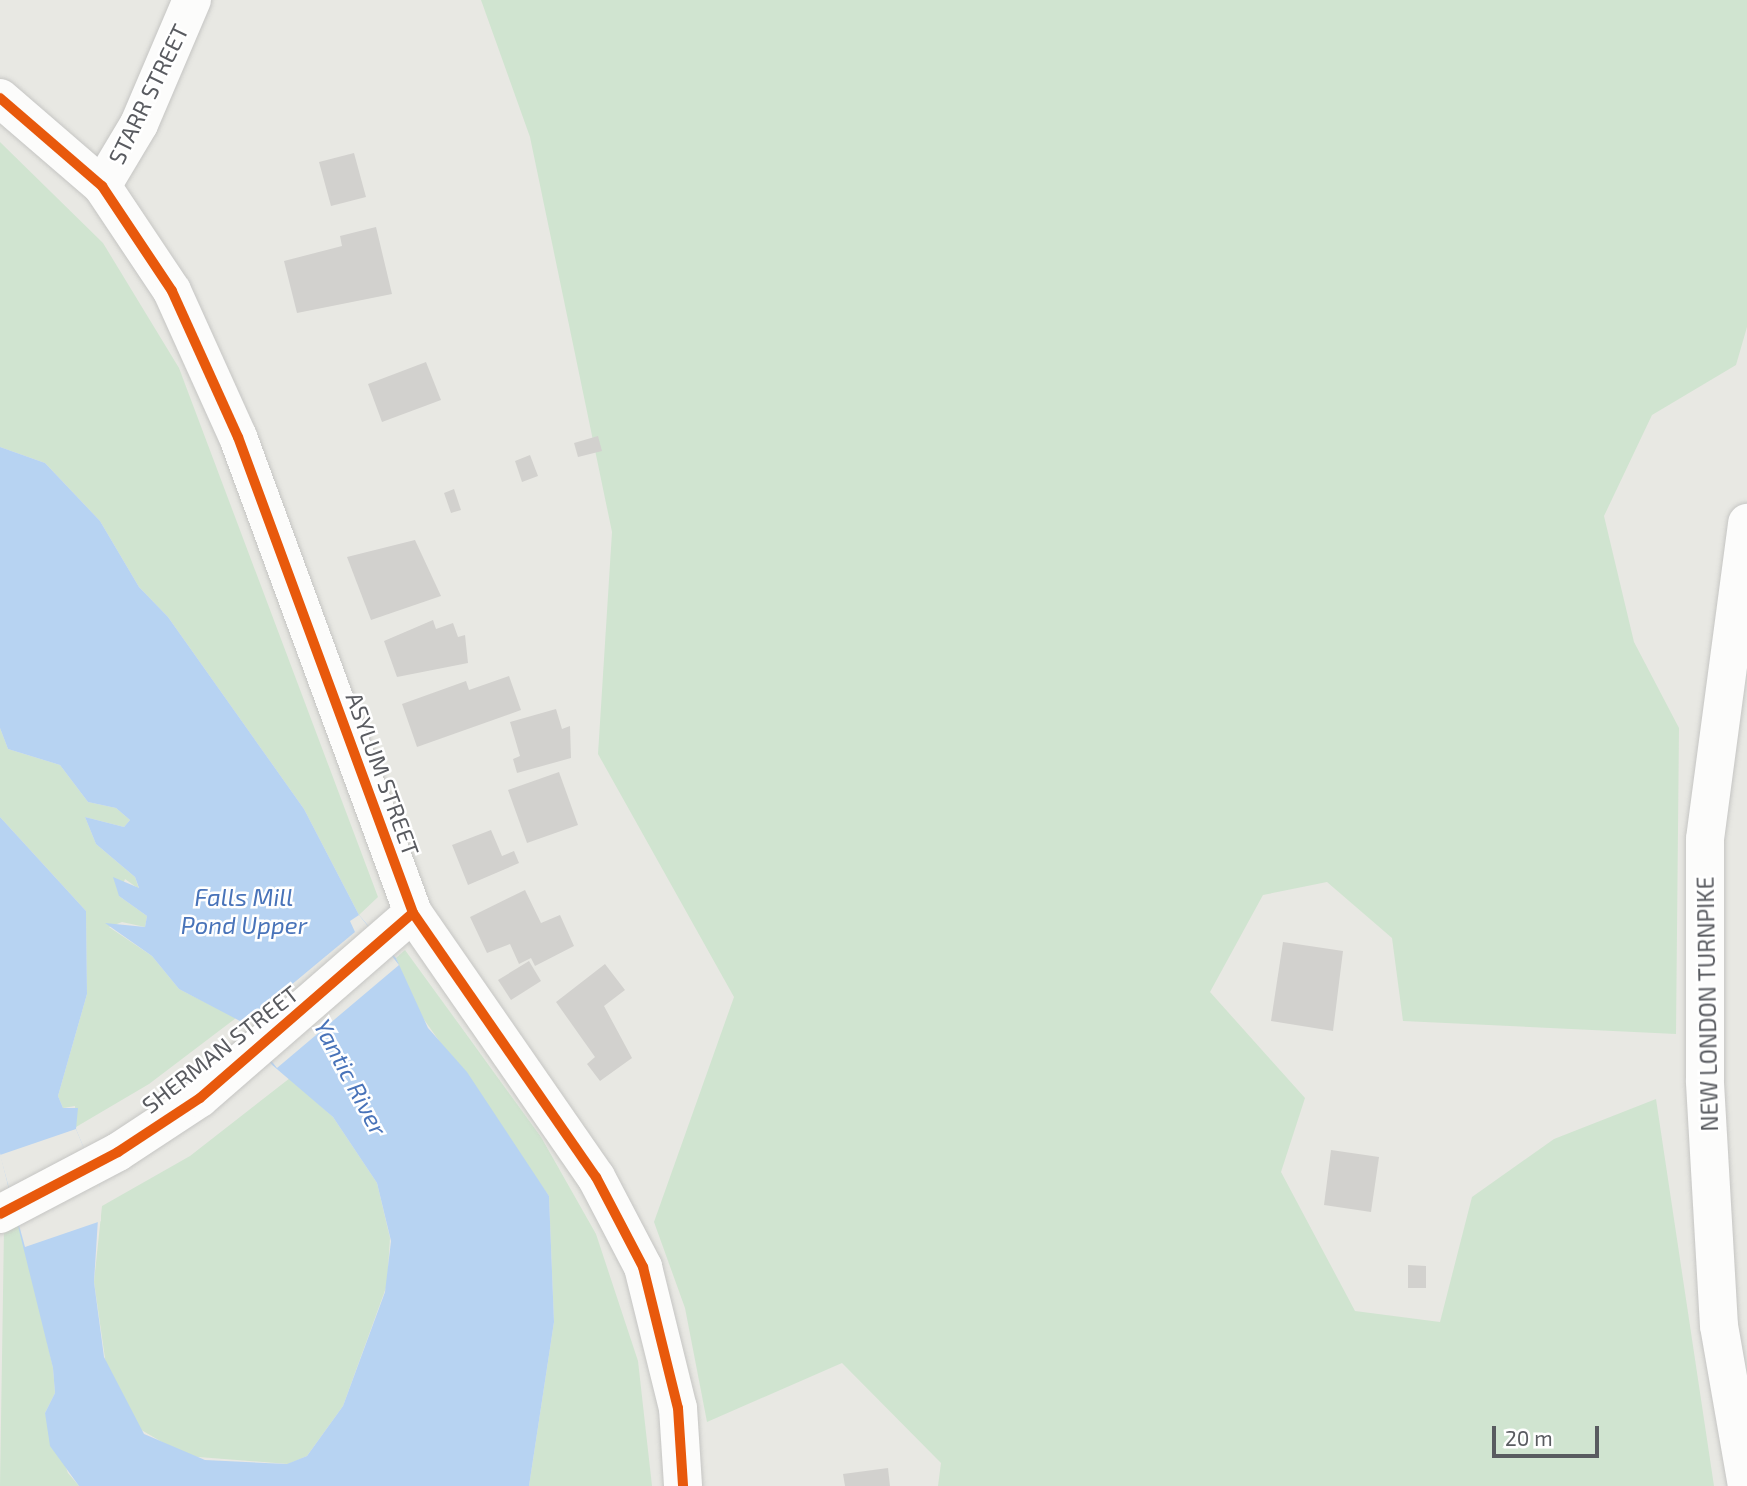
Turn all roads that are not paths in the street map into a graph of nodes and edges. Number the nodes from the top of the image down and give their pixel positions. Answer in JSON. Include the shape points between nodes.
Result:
{"nodes":[{"id":1,"x":192,"y":0,"type":"edge"},
{"id":2,"x":0,"y":98,"type":"edge"},
{"id":3,"x":102,"y":186,"type":"junction"},
{"id":4,"x":1747,"y":523,"type":"edge"},
{"id":5,"x":412,"y":913,"type":"junction"},
{"id":6,"x":4,"y":1212,"type":"edge"},
{"id":7,"x":683,"y":1486,"type":"edge"},
{"id":8,"x":1746,"y":1486,"type":"edge"}],
"edges":[{"from":1,"to":3,"type":"street","name":"STARR STREET","via":[[139,124]]},
{"from":2,"to":3,"type":"street","name":"ASYLUM STREET"},
{"from":3,"to":5,"type":"street","name":"ASYLUM STREET","via":[[172,291],[233,425]]},
{"from":4,"to":8,"type":"street","name":"NEW LONDON TURNPIKE","via":[[1705,839],[1705,1080],[1719,1326]]},
{"from":5,"to":6,"type":"street","name":"SHERMAN STREET","via":[[258,1052],[179,1113],[97,1164]]},
{"from":5,"to":7,"type":"street","name":"ASYLUM STREET","via":[[620,1217],[643,1268],[668,1360]]}]}
